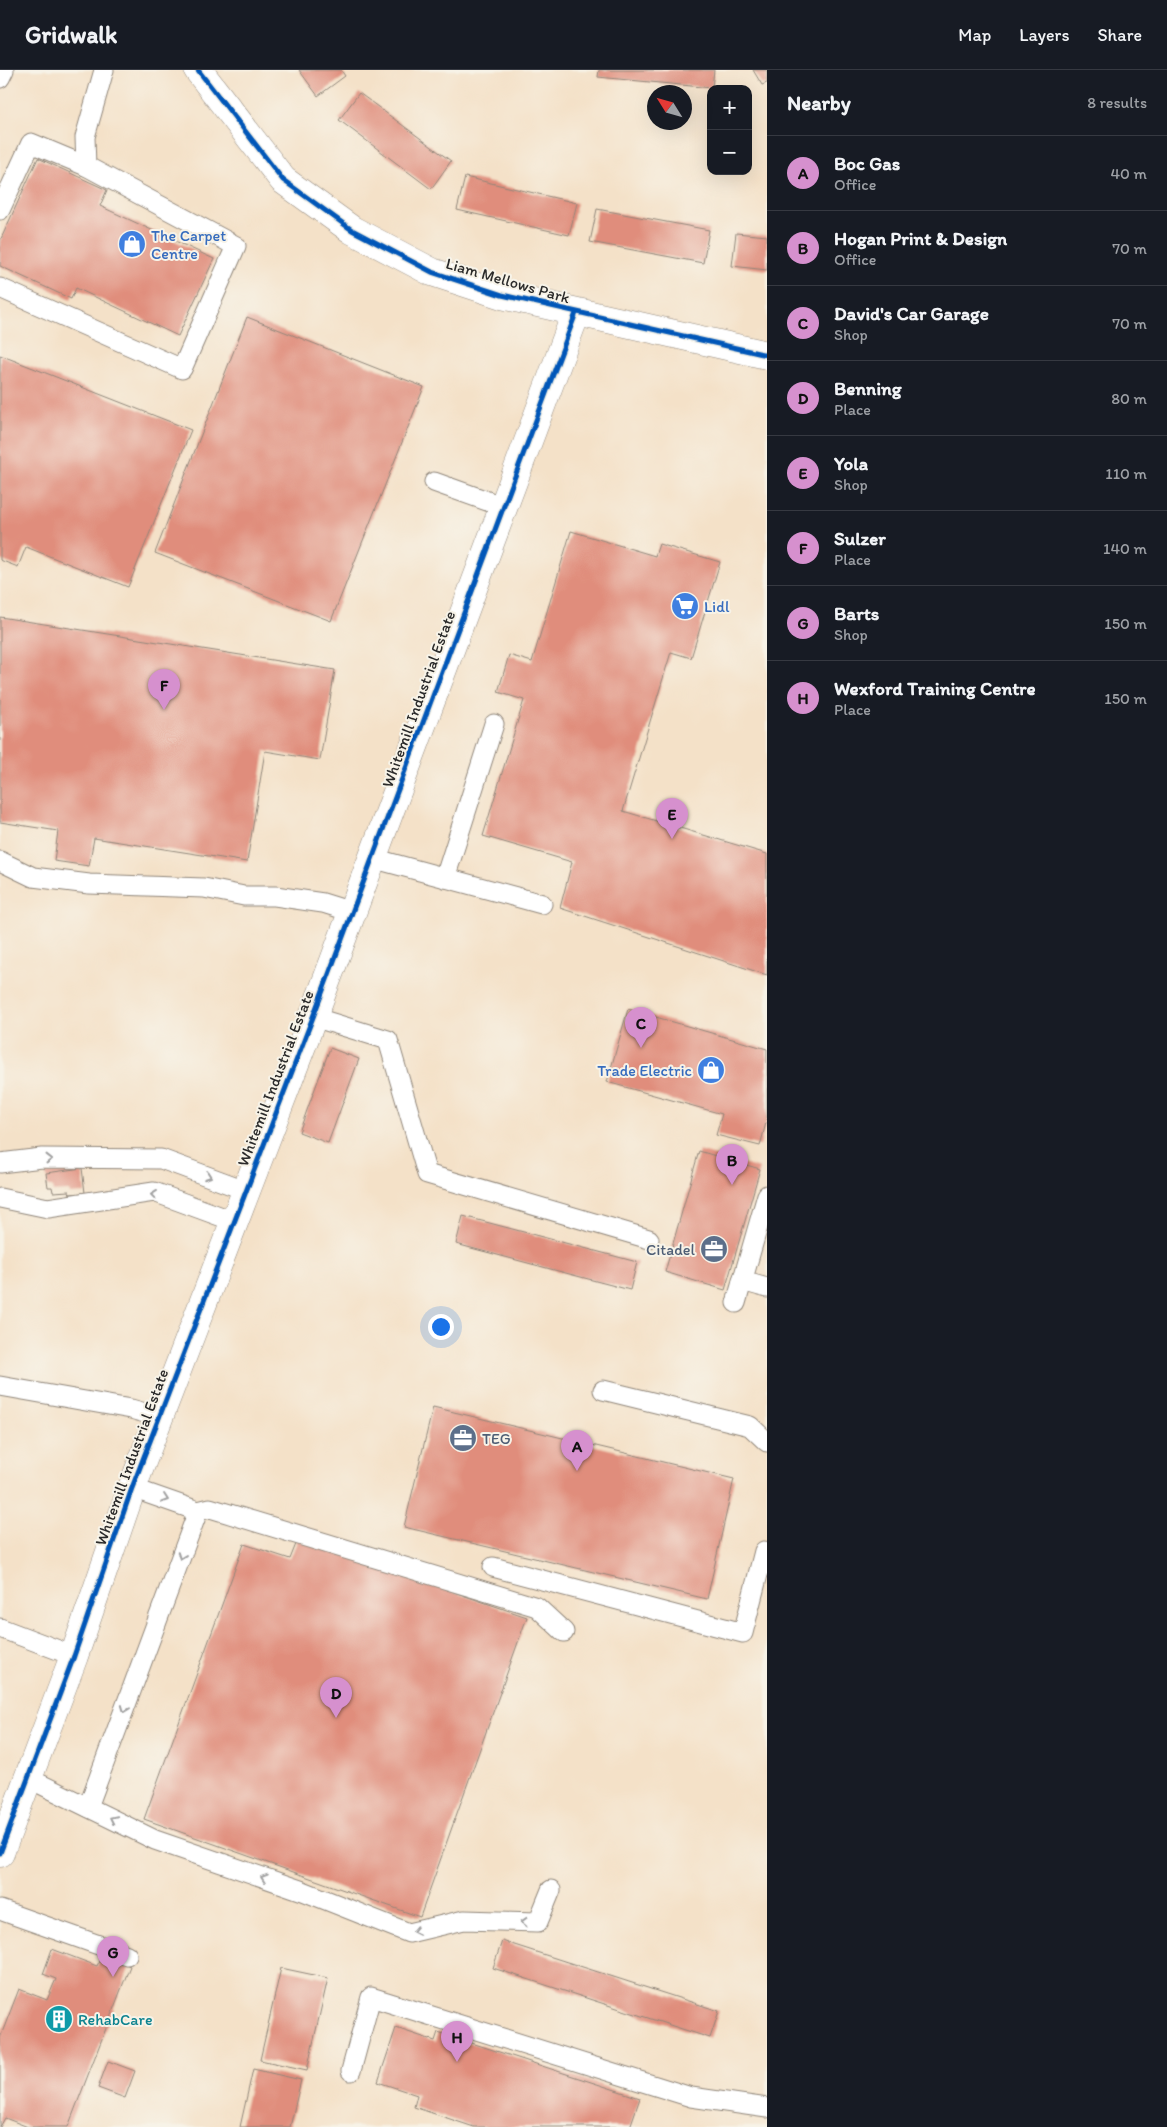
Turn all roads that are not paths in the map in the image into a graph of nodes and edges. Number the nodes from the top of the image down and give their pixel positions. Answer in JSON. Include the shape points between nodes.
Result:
{"nodes":[{"id":1,"x":4,"y":70,"type":"edge"},
{"id":2,"x":104,"y":70,"type":"edge"},
{"id":3,"x":198,"y":70,"type":"edge"},
{"id":4,"x":0,"y":78,"type":"edge"},
{"id":5,"x":86,"y":166,"type":"junction"},
{"id":6,"x":0,"y":210,"type":"edge"},
{"id":7,"x":0,"y":288,"type":"edge"},
{"id":8,"x":576,"y":312,"type":"junction"},
{"id":9,"x":767,"y":354,"type":"edge"},
{"id":10,"x":434,"y":482,"type":"dead end"},
{"id":11,"x":504,"y":506,"type":"junction"},
{"id":12,"x":494,"y":724,"type":"dead end"},
{"id":13,"x":372,"y":858,"type":"junction"},
{"id":14,"x":0,"y":861,"type":"edge"},
{"id":15,"x":445,"y":878,"type":"junction"},
{"id":16,"x":542,"y":904,"type":"dead end"},
{"id":17,"x":352,"y":912,"type":"junction"},
{"id":18,"x":313,"y":1016,"type":"junction"},
{"id":19,"x":0,"y":1163,"type":"edge"},
{"id":20,"x":245,"y":1190,"type":"junction"},
{"id":21,"x":767,"y":1195,"type":"edge"},
{"id":22,"x":0,"y":1198,"type":"edge"},
{"id":23,"x":233,"y":1221,"type":"junction"},
{"id":24,"x":649,"y":1239,"type":"dead end"},
{"id":25,"x":742,"y":1281,"type":"junction"},
{"id":26,"x":767,"y":1288,"type":"edge"},
{"id":27,"x":736,"y":1303,"type":"dead end"},
{"id":28,"x":0,"y":1386,"type":"edge"},
{"id":29,"x":603,"y":1390,"type":"dead end"},
{"id":30,"x":159,"y":1417,"type":"junction"},
{"id":31,"x":767,"y":1442,"type":"edge"},
{"id":32,"x":132,"y":1488,"type":"junction"},
{"id":33,"x":198,"y":1511,"type":"junction"},
{"id":34,"x":766,"y":1548,"type":"edge"},
{"id":35,"x":493,"y":1567,"type":"dead end"},
{"id":36,"x":0,"y":1629,"type":"edge"},
{"id":37,"x":564,"y":1632,"type":"dead end"},
{"id":38,"x":74,"y":1656,"type":"junction"},
{"id":39,"x":28,"y":1778,"type":"junction"},
{"id":40,"x":88,"y":1807,"type":"junction"},
{"id":41,"x":0,"y":1853,"type":"edge"},
{"id":42,"x":551,"y":1890,"type":"dead end"},
{"id":43,"x":0,"y":1910,"type":"edge"},
{"id":44,"x":127,"y":1955,"type":"dead end"},
{"id":45,"x":351,"y":2070,"type":"dead end"},
{"id":46,"x":767,"y":2108,"type":"edge"}],
"edges":[{"from":1,"to":4,"type":"lane"},
{"from":2,"to":5,"type":"lane","via":[[85,137]]},
{"from":3,"to":8,"type":"street","name":"Liam Mellows Park","via":[[282,180],[352,230],[432,272],[502,295]]},
{"from":5,"to":6,"type":"lane","via":[[31,143]]},
{"from":5,"to":7,"type":"lane","via":[[236,246],[182,369]]},
{"from":8,"to":9,"type":"street","name":"Liam Mellows Park"},
{"from":8,"to":11,"type":"street","name":"Whitemill Industrial Estate"},
{"from":10,"to":11,"type":"lane"},
{"from":11,"to":13,"type":"street","name":"Whitemill Industrial Estate"},
{"from":12,"to":15,"type":"lane"},
{"from":13,"to":15,"type":"lane"},
{"from":13,"to":17,"type":"street","name":"Whitemill Industrial Estate"},
{"from":14,"to":17,"type":"lane","via":[[33,877],[89,884],[204,888],[244,896],[275,896],[323,903]]},
{"from":15,"to":16,"type":"lane"},
{"from":17,"to":18,"type":"street","name":"Whitemill Industrial Estate"},
{"from":18,"to":20,"type":"street","name":"Whitemill Industrial Estate"},
{"from":18,"to":24,"type":"lane","via":[[388,1040],[427,1174]]},
{"from":19,"to":20,"type":"lane","one_way":true,"via":[[42,1158],[161,1159]]},
{"from":20,"to":23,"type":"street","name":"Whitemill Industrial Estate"},
{"from":21,"to":25,"type":"lane"},
{"from":23,"to":22,"type":"lane","one_way":true,"via":[[154,1192],[48,1208]]},
{"from":23,"to":30,"type":"street","name":"Whitemill Industrial Estate"},
{"from":25,"to":26,"type":"lane"},
{"from":25,"to":27,"type":"lane"},
{"from":28,"to":30,"type":"lane"},
{"from":29,"to":31,"type":"lane","via":[[750,1426]]},
{"from":30,"to":32,"type":"street","name":"Whitemill Industrial Estate"},
{"from":32,"to":33,"type":"lane","one_way":true},
{"from":32,"to":38,"type":"street","name":"Whitemill Industrial Estate"},
{"from":33,"to":37,"type":"lane","via":[[210,1508],[536,1607]]},
{"from":33,"to":40,"type":"lane","one_way":true},
{"from":34,"to":35,"type":"lane","via":[[743,1633]]},
{"from":36,"to":38,"type":"lane"},
{"from":38,"to":39,"type":"street","name":"Whitemill Industrial Estate"},
{"from":39,"to":40,"type":"lane"},
{"from":39,"to":41,"type":"street","name":"Whitemill Industrial Estate"},
{"from":42,"to":40,"type":"lane","one_way":true,"via":[[538,1922],[464,1920],[408,1933],[303,1891],[155,1840]]},
{"from":43,"to":44,"type":"lane"},
{"from":45,"to":46,"type":"lane","via":[[371,1997],[691,2098]]}]}
